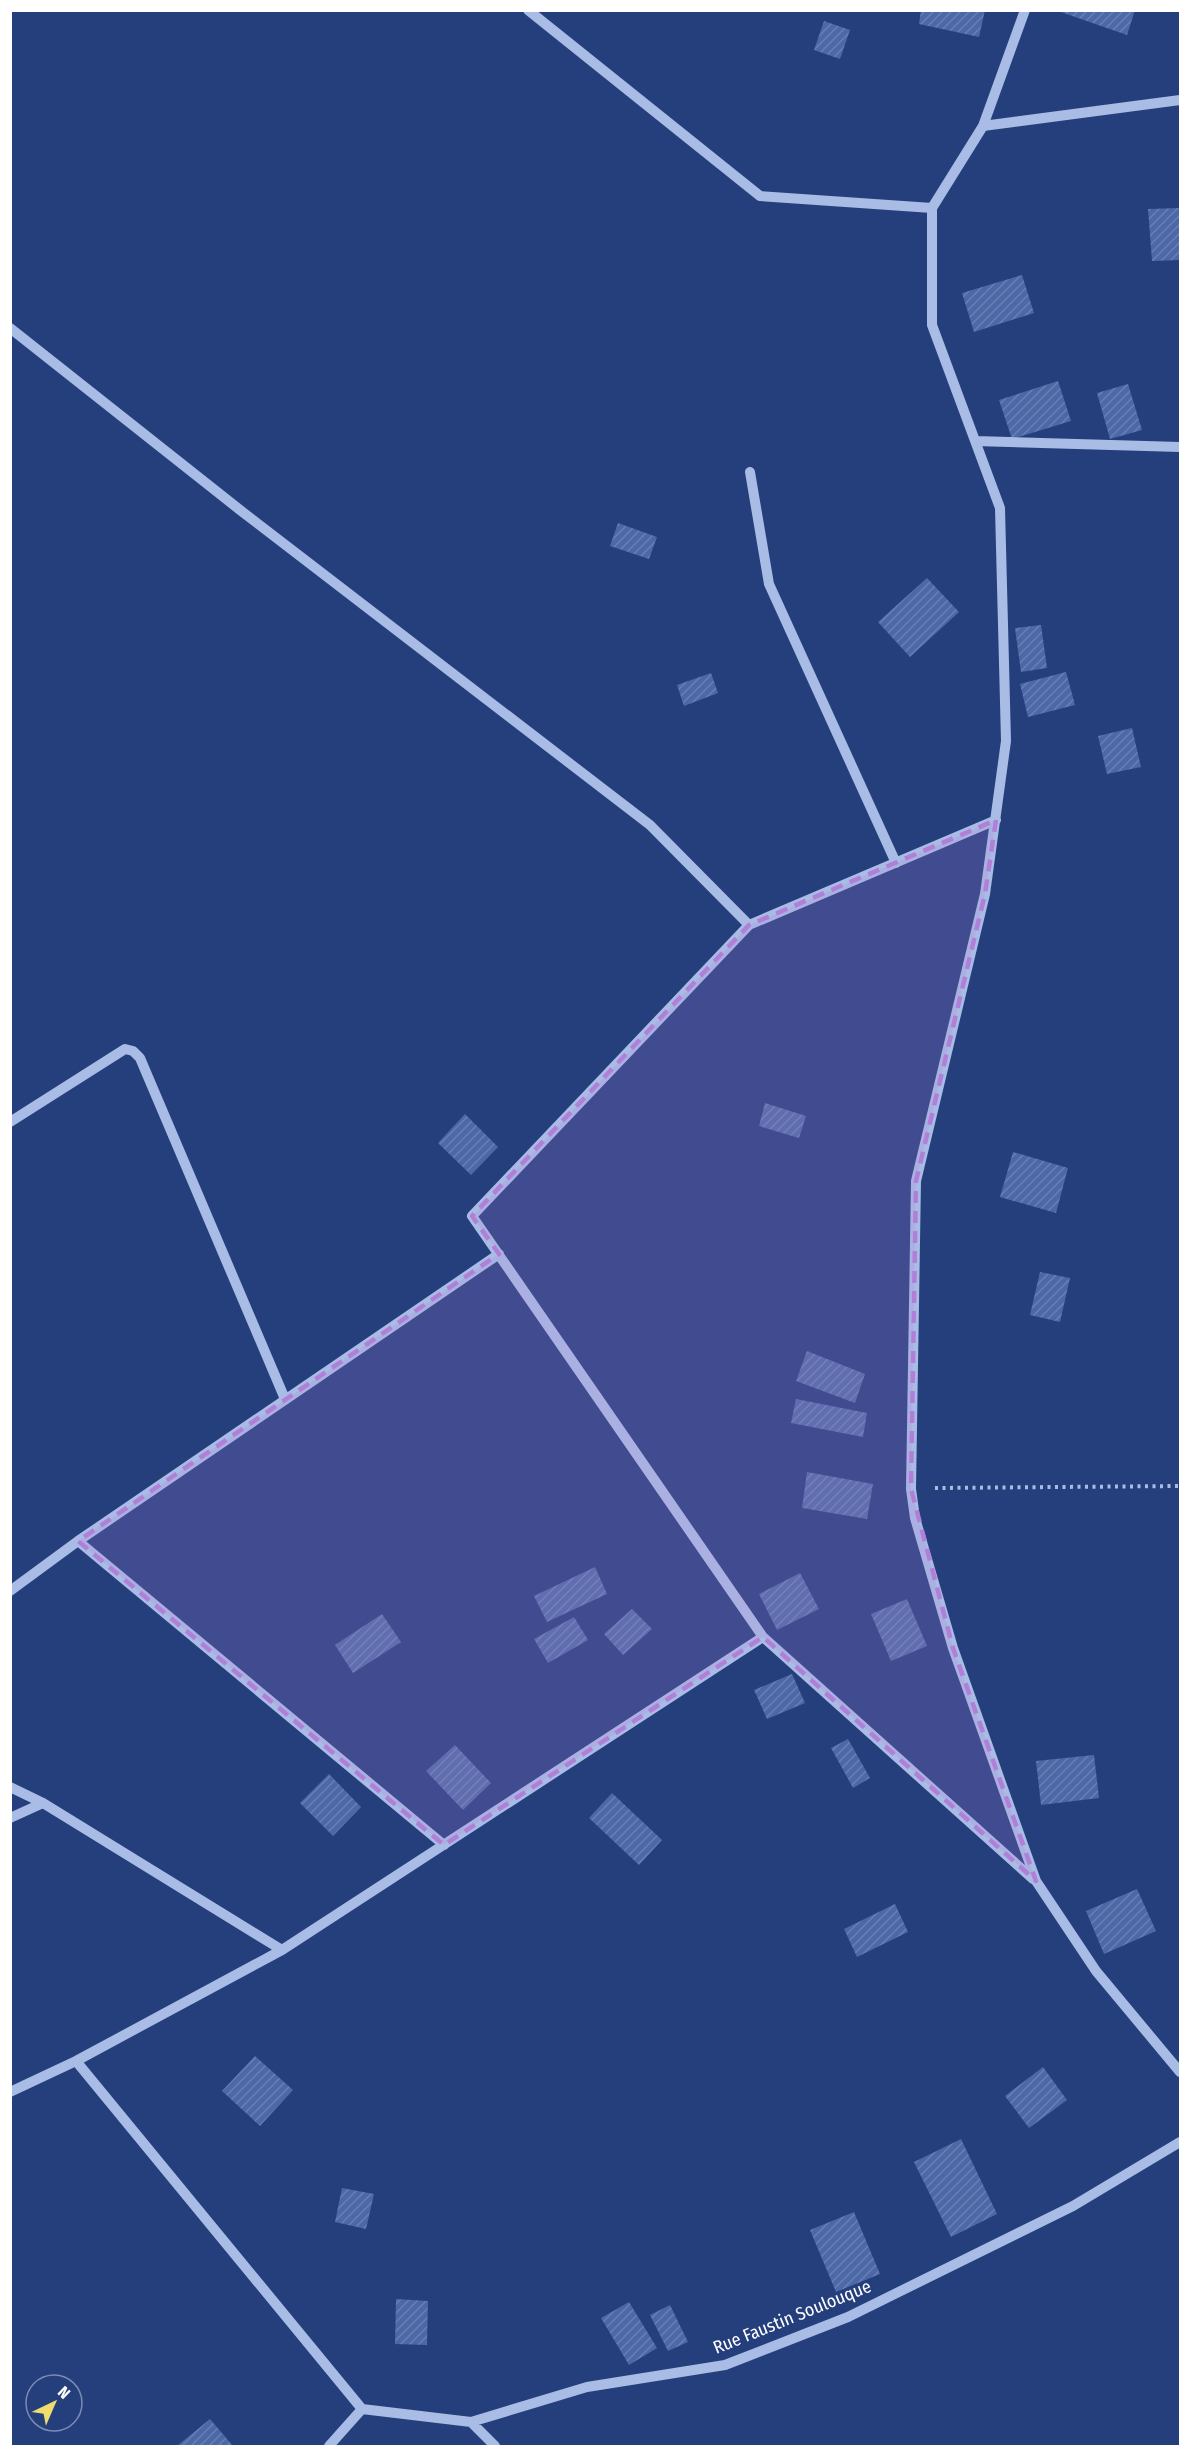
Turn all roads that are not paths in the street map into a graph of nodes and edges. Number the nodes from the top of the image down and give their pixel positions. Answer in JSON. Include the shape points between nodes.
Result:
{"nodes":[{"id":1,"x":528,"y":10,"type":"edge"},
{"id":2,"x":1025,"y":10,"type":"edge"},
{"id":3,"x":1180,"y":100,"type":"edge"},
{"id":4,"x":983,"y":126,"type":"junction"},
{"id":5,"x":932,"y":208,"type":"junction"},
{"id":6,"x":10,"y":328,"type":"edge"},
{"id":7,"x":975,"y":441,"type":"junction"},
{"id":8,"x":1180,"y":447,"type":"edge"},
{"id":9,"x":750,"y":472,"type":"dead end"},
{"id":10,"x":996,"y":820,"type":"junction"},
{"id":11,"x":896,"y":863,"type":"junction"},
{"id":12,"x":749,"y":925,"type":"junction"},
{"id":13,"x":10,"y":1122,"type":"edge"},
{"id":14,"x":499,"y":1254,"type":"junction"},
{"id":15,"x":285,"y":1400,"type":"junction"},
{"id":16,"x":78,"y":1541,"type":"junction"},
{"id":17,"x":10,"y":1591,"type":"edge"},
{"id":18,"x":763,"y":1637,"type":"junction"},
{"id":19,"x":10,"y":1787,"type":"edge"},
{"id":20,"x":43,"y":1803,"type":"junction"},
{"id":21,"x":10,"y":1818,"type":"edge"},
{"id":22,"x":444,"y":1845,"type":"junction"},
{"id":23,"x":1036,"y":1881,"type":"junction"},
{"id":24,"x":282,"y":1950,"type":"junction"},
{"id":25,"x":76,"y":2061,"type":"junction"},
{"id":26,"x":1180,"y":2072,"type":"edge"},
{"id":27,"x":10,"y":2092,"type":"edge"},
{"id":28,"x":1180,"y":2142,"type":"edge"},
{"id":29,"x":362,"y":2409,"type":"junction"},
{"id":30,"x":471,"y":2422,"type":"junction"},
{"id":31,"x":329,"y":2446,"type":"edge"},
{"id":32,"x":495,"y":2446,"type":"edge"}],
"edges":[{"from":1,"to":5,"type":"street","via":[[760,196]]},
{"from":2,"to":4,"type":"street"},
{"from":3,"to":4,"type":"street"},
{"from":4,"to":5,"type":"street"},
{"from":5,"to":7,"type":"street","via":[[932,325]]},
{"from":6,"to":12,"type":"street","via":[[650,825]]},
{"from":7,"to":8,"type":"street"},
{"from":7,"to":10,"type":"street","via":[[1000,508],[1006,741]]},
{"from":9,"to":11,"type":"street","via":[[769,584]]},
{"from":10,"to":11,"type":"street"},
{"from":10,"to":23,"type":"street","via":[[986,894],[916,1181],[911,1489],[915,1518],[953,1648]]},
{"from":11,"to":12,"type":"street"},
{"from":12,"to":14,"type":"street","via":[[472,1216]]},
{"from":13,"to":15,"type":"street","via":[[125,1049],[140,1058]]},
{"from":14,"to":15,"type":"street"},
{"from":14,"to":18,"type":"street"},
{"from":15,"to":16,"type":"street"},
{"from":16,"to":17,"type":"street"},
{"from":16,"to":22,"type":"street"},
{"from":18,"to":22,"type":"street"},
{"from":18,"to":23,"type":"street"},
{"from":19,"to":20,"type":"street"},
{"from":20,"to":21,"type":"street"},
{"from":20,"to":24,"type":"street"},
{"from":22,"to":24,"type":"street"},
{"from":23,"to":26,"type":"street","via":[[1096,1971]]},
{"from":24,"to":25,"type":"street"},
{"from":25,"to":27,"type":"street"},
{"from":25,"to":29,"type":"street"},
{"from":28,"to":30,"type":"street","name":"Rue Faustin Soulouque","via":[[1073,2206],[848,2317],[725,2365],[587,2386]]},
{"from":29,"to":30,"type":"street","name":"Rue Faustin Soulouque"},
{"from":29,"to":31,"type":"street"},
{"from":30,"to":32,"type":"street"}]}
